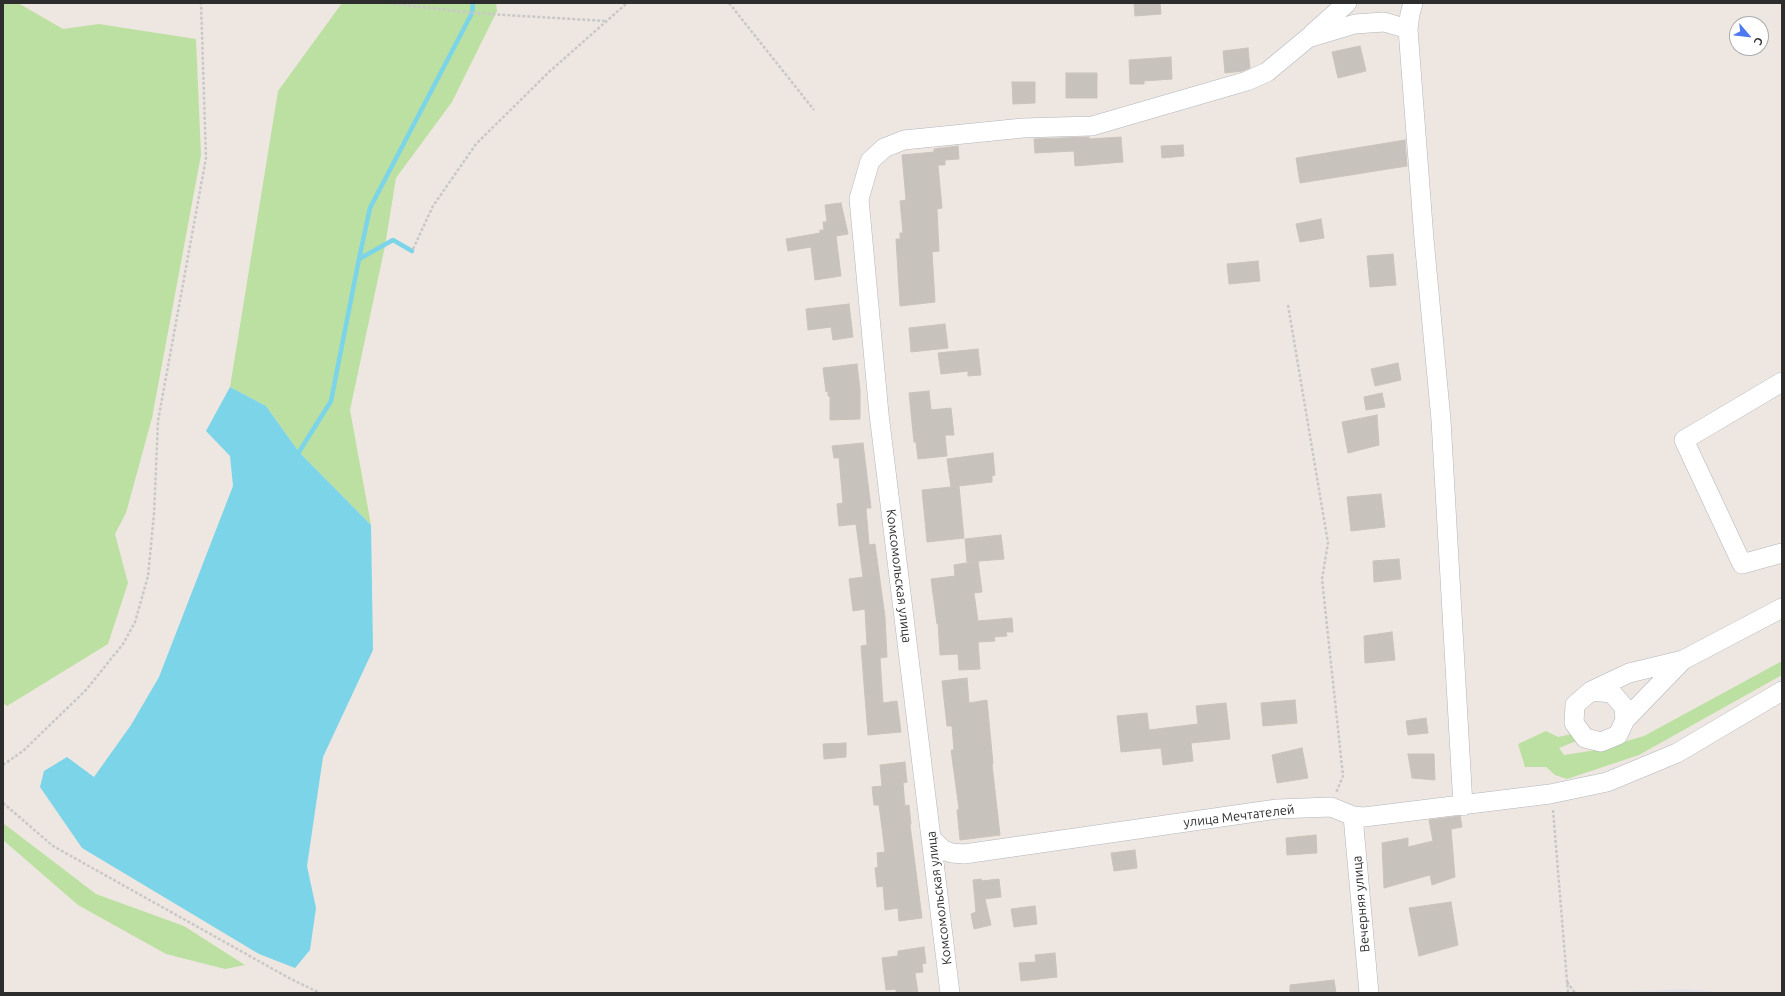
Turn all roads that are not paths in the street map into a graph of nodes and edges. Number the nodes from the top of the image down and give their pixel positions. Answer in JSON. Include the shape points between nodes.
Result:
{"nodes":[{"id":1,"x":1347,"y":3,"type":"edge"},
{"id":2,"x":1413,"y":3,"type":"edge"},
{"id":3,"x":1408,"y":29,"type":"junction"},
{"id":4,"x":1308,"y":38,"type":"junction"},
{"id":5,"x":1782,"y":382,"type":"edge"},
{"id":6,"x":1782,"y":553,"type":"edge"},
{"id":7,"x":1782,"y":608,"type":"edge"},
{"id":8,"x":1683,"y":660,"type":"junction"},
{"id":9,"x":1591,"y":691,"type":"junction"},
{"id":10,"x":1782,"y":691,"type":"edge"},
{"id":11,"x":1625,"y":720,"type":"junction"},
{"id":12,"x":1463,"y":806,"type":"junction"},
{"id":13,"x":1354,"y":816,"type":"junction"},
{"id":14,"x":932,"y":839,"type":"junction"},
{"id":15,"x":964,"y":854,"type":"junction"},
{"id":16,"x":938,"y":884,"type":"junction"},
{"id":17,"x":950,"y":993,"type":"edge"},
{"id":18,"x":1369,"y":993,"type":"edge"}],
"edges":[{"from":1,"to":4,"type":"street"},
{"from":2,"to":3,"type":"street"},
{"from":3,"to":4,"type":"street","via":[[1384,22],[1356,24]]},
{"from":3,"to":12,"type":"street","via":[[1441,420]]},
{"from":4,"to":14,"type":"street","name":"Комсомольская улица","via":[[1267,72],[1247,81],[1092,126],[1023,128],[904,140],[884,148],[870,161],[859,198],[880,422]]},
{"from":5,"to":6,"type":"street","via":[[1684,440],[1742,564]]},
{"from":7,"to":8,"type":"street"},
{"from":8,"to":9,"type":"street","via":[[1629,673]]},
{"from":8,"to":11,"type":"street"},
{"from":9,"to":11,"type":"street","via":[[1612,693],[1624,707]]},
{"from":9,"to":11,"type":"street","via":[[1575,705],[1574,723],[1585,738],[1601,742],[1618,735]]},
{"from":10,"to":12,"type":"street","name":"улица Мечтателей","via":[[1677,753],[1607,782],[1550,794]]},
{"from":12,"to":13,"type":"street","name":"улица Мечтателей"},
{"from":13,"to":15,"type":"street","name":"улица Мечтателей","via":[[1331,807],[1277,809]]},
{"from":13,"to":18,"type":"street","name":"Вечерняя улица"},
{"from":14,"to":15,"type":"street","name":"улица Мечтателей","via":[[943,850]]},
{"from":14,"to":16,"type":"street","name":"Комсомольская улица"},
{"from":15,"to":16,"type":"street","via":[[952,863]]},
{"from":16,"to":17,"type":"street","name":"Комсомольская улица"}]}
